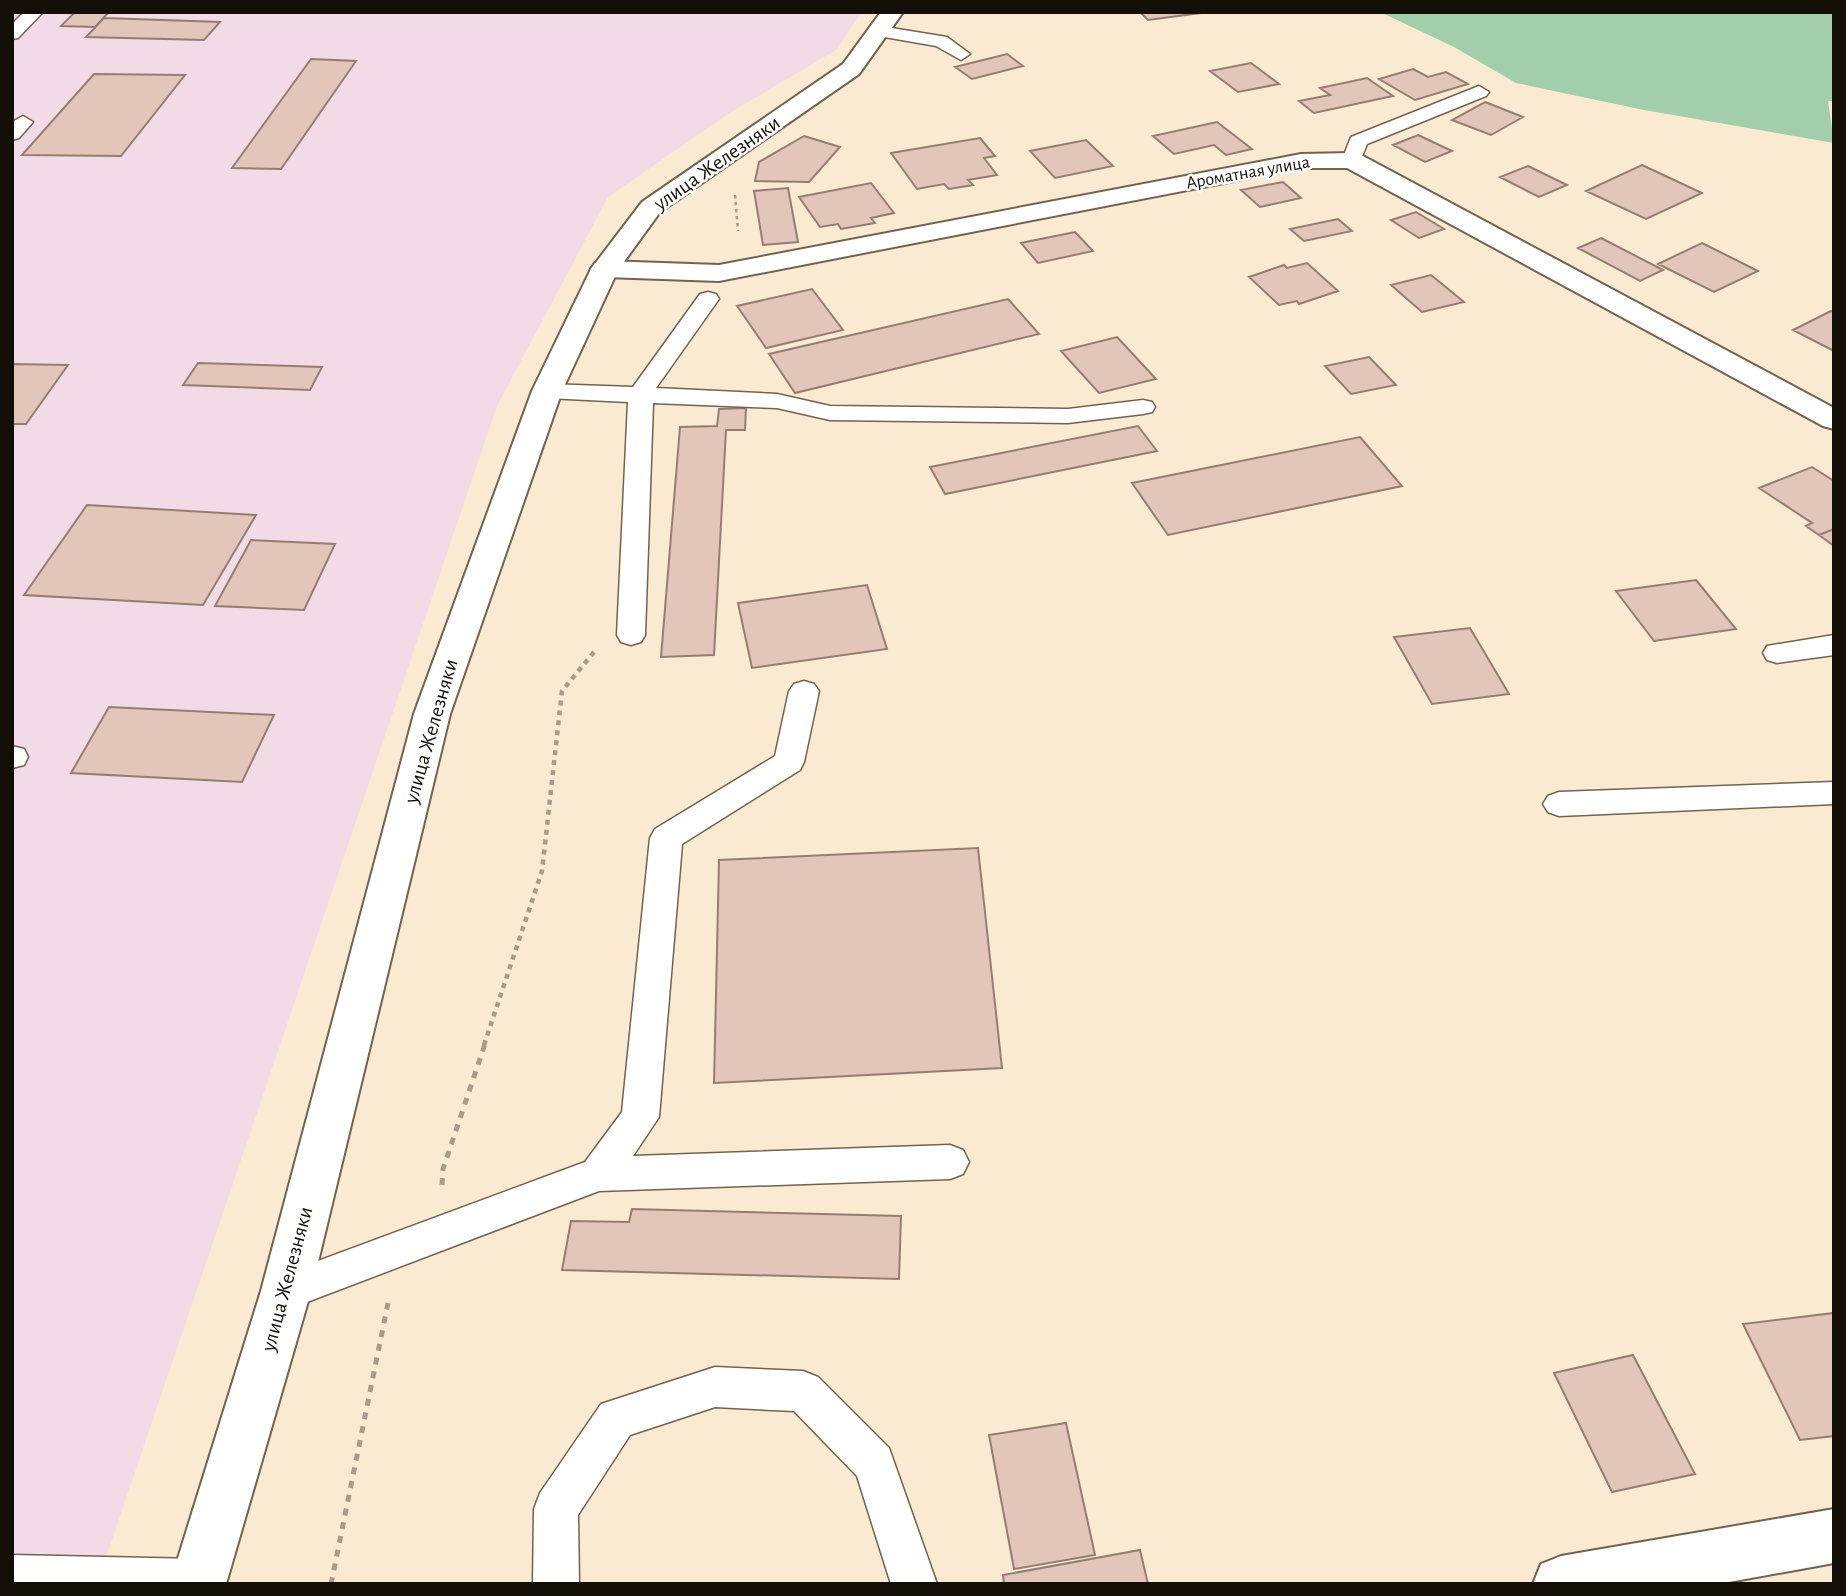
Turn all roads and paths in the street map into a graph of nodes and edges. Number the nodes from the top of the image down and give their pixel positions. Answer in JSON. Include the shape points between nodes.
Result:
{"nodes":[{"id":1,"x":34,"y":12,"type":"edge"},
{"id":2,"x":886,"y":22,"type":"edge"},
{"id":3,"x":12,"y":34,"type":"edge"},
{"id":4,"x":961,"y":54,"type":"dead end"},
{"id":5,"x":1479,"y":92,"type":"dead end"},
{"id":6,"x":1352,"y":160,"type":"junction"},
{"id":7,"x":605,"y":269,"type":"junction"},
{"id":8,"x":708,"y":299,"type":"dead end"},
{"id":9,"x":547,"y":391,"type":"junction"},
{"id":10,"x":641,"y":393,"type":"junction"},
{"id":11,"x":1143,"y":407,"type":"dead end"},
{"id":12,"x":1834,"y":420,"type":"edge"},
{"id":13,"x":631,"y":635,"type":"joint"},
{"id":14,"x":1834,"y":645,"type":"edge"},
{"id":15,"x":1777,"y":653,"type":"dead end"},
{"id":16,"x":804,"y":691,"type":"dead end"},
{"id":17,"x":1834,"y":793,"type":"edge"},
{"id":18,"x":1559,"y":804,"type":"dead end"},
{"id":19,"x":950,"y":1162,"type":"dead end"},
{"id":20,"x":598,"y":1174,"type":"junction"},
{"id":21,"x":440,"y":1233,"type":"junction"},
{"id":22,"x":286,"y":1291,"type":"junction"},
{"id":23,"x":1834,"y":1536,"type":"edge"},
{"id":24,"x":12,"y":1578,"type":"edge"},
{"id":25,"x":198,"y":1583,"type":"edge"},
{"id":26,"x":331,"y":1584,"type":"edge"},
{"id":27,"x":556,"y":1584,"type":"edge"},
{"id":28,"x":914,"y":1584,"type":"edge"},
{"id":29,"x":1562,"y":1584,"type":"edge"}],
"edges":[{"from":1,"to":3,"type":"lane"},
{"from":2,"to":4,"type":"lane","via":[[942,41]]},
{"from":2,"to":7,"type":"street","name":"улица Железняки","via":[[851,69],[651,207]]},
{"from":5,"to":6,"type":"lane","via":[[1358,141]]},
{"from":6,"to":7,"type":"street","name":"Ароматная улица","via":[[1301,162],[719,273]]},
{"from":6,"to":12,"type":"street"},
{"from":7,"to":9,"type":"street","name":"улица Железняки"},
{"from":8,"to":10,"type":"lane"},
{"from":9,"to":10,"type":"lane"},
{"from":9,"to":22,"type":"street","name":"улица Железняки","via":[[432,714]]},
{"from":10,"to":11,"type":"lane","via":[[777,401],[831,413],[1068,416]]},
{"from":10,"to":13,"type":"lane"},
{"from":13,"to":21,"type":"path","via":[[601,642],[562,691],[542,871],[443,1169]]},
{"from":14,"to":15,"type":"lane"},
{"from":16,"to":20,"type":"lane","via":[[789,762],[666,838],[640,1117]]},
{"from":17,"to":18,"type":"lane"},
{"from":19,"to":20,"type":"lane"},
{"from":20,"to":21,"type":"lane"},
{"from":21,"to":22,"type":"lane"},
{"from":21,"to":26,"type":"path","via":[[386,1306]]},
{"from":22,"to":25,"type":"street","name":"улица Железняки"},
{"from":23,"to":29,"type":"street"},
{"from":24,"to":25,"type":"lane"},
{"from":27,"to":28,"type":"lane","via":[[556,1509],[616,1419],[715,1387],[803,1391],[874,1463]]}]}
